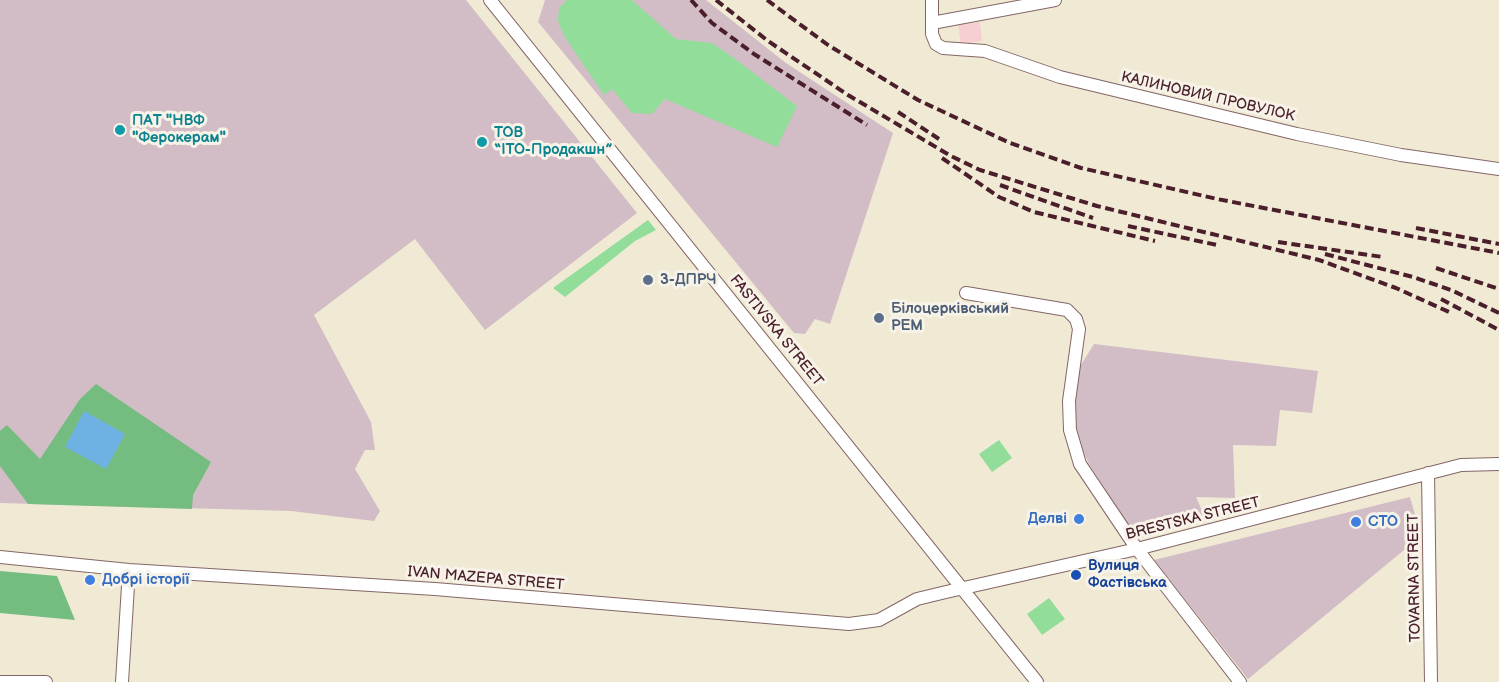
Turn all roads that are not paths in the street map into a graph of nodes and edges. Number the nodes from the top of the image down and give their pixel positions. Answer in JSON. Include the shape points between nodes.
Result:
{"nodes":[{"id":1,"x":490,"y":0,"type":"edge"},
{"id":2,"x":932,"y":0,"type":"edge"},
{"id":3,"x":1055,"y":0,"type":"edge"},
{"id":4,"x":932,"y":23,"type":"junction"},
{"id":5,"x":1499,"y":169,"type":"edge"},
{"id":6,"x":966,"y":293,"type":"dead end"},
{"id":7,"x":1499,"y":464,"type":"edge"},
{"id":8,"x":1428,"y":473,"type":"junction"},
{"id":9,"x":1137,"y":549,"type":"junction"},
{"id":10,"x":0,"y":557,"type":"edge"},
{"id":11,"x":129,"y":570,"type":"junction"},
{"id":12,"x":963,"y":588,"type":"junction"},
{"id":13,"x":1431,"y":678,"type":"edge"},
{"id":14,"x":0,"y":682,"type":"edge"},
{"id":15,"x":46,"y":682,"type":"edge"},
{"id":16,"x":122,"y":682,"type":"edge"},
{"id":17,"x":1037,"y":682,"type":"edge"},
{"id":18,"x":1240,"y":682,"type":"edge"},
{"id":19,"x":1419,"y":682,"type":"edge"}],
"edges":[{"from":1,"to":12,"type":"street","name":"FASTIVSKA STREET"},
{"from":2,"to":4,"type":"street"},
{"from":3,"to":4,"type":"street"},
{"from":4,"to":5,"type":"street","name":"КАЛИНОВИЙ ПРОВУЛОК","via":[[936,44],[943,48],[985,51],[1060,77],[1285,131],[1401,155]]},
{"from":6,"to":9,"type":"street","via":[[1067,310],[1076,319],[1079,329],[1069,401],[1070,430],[1080,464]]},
{"from":7,"to":8,"type":"street","name":"BRESTSKA STREET","via":[[1482,462]]},
{"from":8,"to":9,"type":"street","name":"BRESTSKA STREET"},
{"from":8,"to":13,"type":"street","name":"TOVARNA STREET"},
{"from":9,"to":12,"type":"street","name":"BRESTSKA STREET"},
{"from":9,"to":18,"type":"street"},
{"from":10,"to":11,"type":"street","name":"IVAN MAZEPA STREET"},
{"from":11,"to":12,"type":"street","name":"IVAN MAZEPA STREET","via":[[435,589],[849,624],[879,620],[917,599]]},
{"from":11,"to":16,"type":"street"},
{"from":12,"to":17,"type":"street","name":"FASTIVSKA STREET"},
{"from":13,"to":19,"type":"street"},
{"from":14,"to":15,"type":"street"}]}
